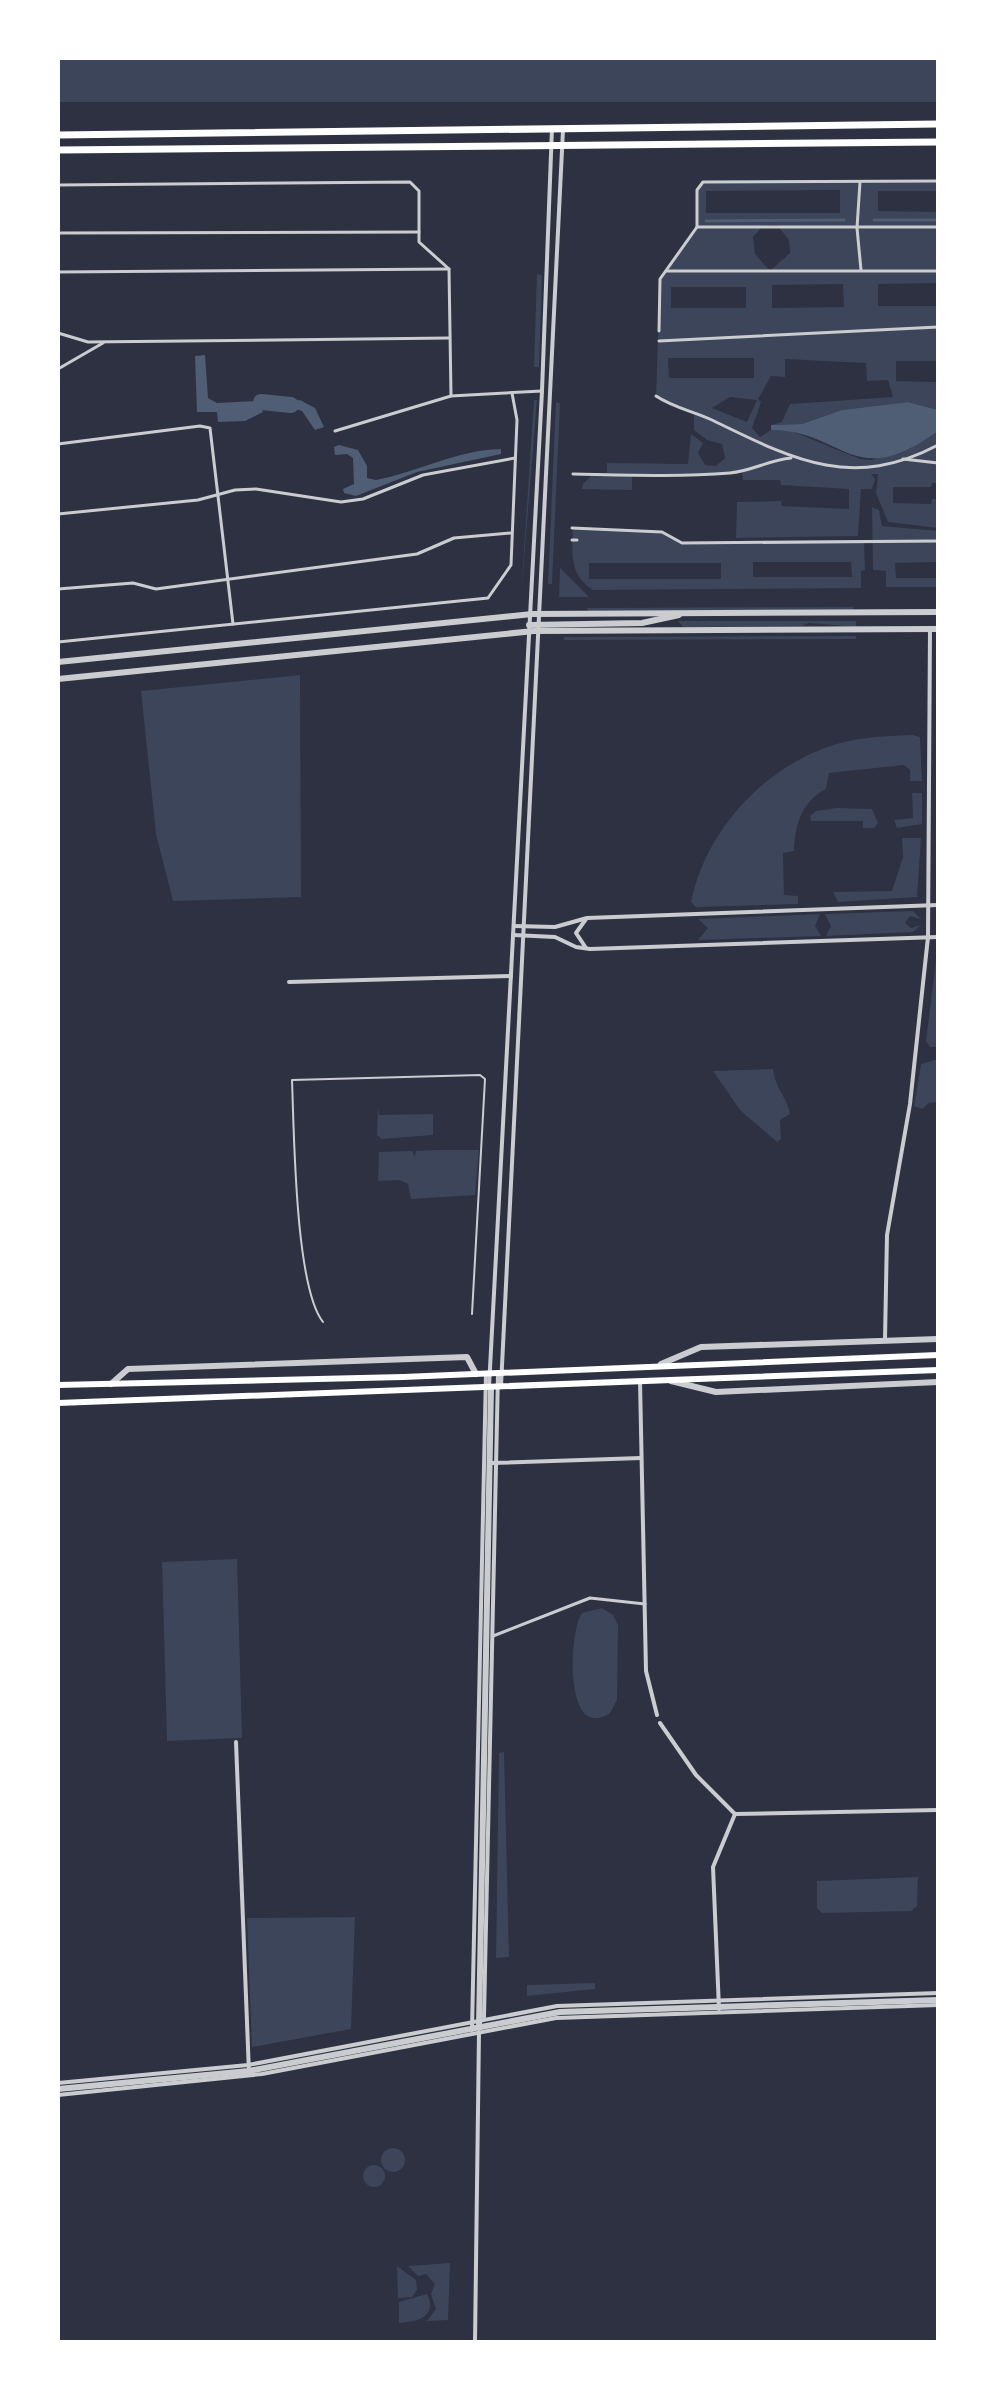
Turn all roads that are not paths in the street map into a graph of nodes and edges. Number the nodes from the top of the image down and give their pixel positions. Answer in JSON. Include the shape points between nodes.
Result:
{"nodes":[{"id":1,"x":938,"y":124,"type":"edge"},
{"id":2,"x":552,"y":128,"type":"junction"},
{"id":3,"x":564,"y":128,"type":"junction"},
{"id":4,"x":58,"y":135,"type":"edge"},
{"id":5,"x":938,"y":142,"type":"edge"},
{"id":6,"x":552,"y":144,"type":"junction"},
{"id":7,"x":563,"y":144,"type":"junction"},
{"id":8,"x":58,"y":150,"type":"edge"},
{"id":9,"x":938,"y":181,"type":"edge"},
{"id":10,"x":860,"y":182,"type":"junction"},
{"id":11,"x":58,"y":185,"type":"edge"},
{"id":12,"x":697,"y":227,"type":"junction"},
{"id":13,"x":938,"y":227,"type":"edge"},
{"id":14,"x":857,"y":228,"type":"junction"},
{"id":15,"x":419,"y":232,"type":"junction"},
{"id":16,"x":58,"y":233,"type":"edge"},
{"id":17,"x":449,"y":269,"type":"junction"},
{"id":18,"x":861,"y":270,"type":"junction"},
{"id":19,"x":666,"y":271,"type":"junction"},
{"id":20,"x":938,"y":271,"type":"edge"},
{"id":21,"x":58,"y":272,"type":"edge"},
{"id":22,"x":938,"y":327,"type":"edge"},
{"id":23,"x":659,"y":331,"type":"dead end"},
{"id":24,"x":58,"y":333,"type":"edge"},
{"id":25,"x":450,"y":338,"type":"junction"},
{"id":26,"x":659,"y":341,"type":"dead end"},
{"id":27,"x":106,"y":342,"type":"junction"},
{"id":28,"x":58,"y":369,"type":"edge"},
{"id":29,"x":542,"y":391,"type":"junction"},
{"id":30,"x":512,"y":393,"type":"junction"},
{"id":31,"x":451,"y":396,"type":"junction"},
{"id":32,"x":656,"y":396,"type":"dead end"},
{"id":33,"x":335,"y":431,"type":"dead end"},
{"id":34,"x":58,"y":444,"type":"edge"},
{"id":35,"x":938,"y":445,"type":"edge"},
{"id":36,"x":515,"y":458,"type":"junction"},
{"id":37,"x":794,"y":458,"type":"junction"},
{"id":38,"x":899,"y":458,"type":"junction"},
{"id":39,"x":938,"y":463,"type":"edge"},
{"id":40,"x":573,"y":474,"type":"dead end"},
{"id":41,"x":217,"y":494,"type":"junction"},
{"id":42,"x":58,"y":514,"type":"edge"},
{"id":43,"x":572,"y":528,"type":"dead end"},
{"id":44,"x":512,"y":533,"type":"junction"},
{"id":45,"x":938,"y":541,"type":"edge"},
{"id":46,"x":58,"y":589,"type":"edge"},
{"id":47,"x":938,"y":612,"type":"edge"},
{"id":48,"x":686,"y":613,"type":"junction"},
{"id":49,"x":529,"y":614,"type":"junction"},
{"id":50,"x":538,"y":614,"type":"junction"},
{"id":51,"x":233,"y":624,"type":"junction"},
{"id":52,"x":530,"y":628,"type":"junction"},
{"id":53,"x":934,"y":629,"type":"edge"},
{"id":54,"x":538,"y":631,"type":"junction"},
{"id":55,"x":58,"y":642,"type":"edge"},
{"id":56,"x":58,"y":662,"type":"edge"},
{"id":57,"x":58,"y":679,"type":"edge"},
{"id":58,"x":930,"y":905,"type":"junction"},
{"id":59,"x":938,"y":905,"type":"edge"},
{"id":60,"x":587,"y":918,"type":"junction"},
{"id":61,"x":514,"y":926,"type":"junction"},
{"id":62,"x":523,"y":927,"type":"junction"},
{"id":63,"x":513,"y":935,"type":"junction"},
{"id":64,"x":523,"y":936,"type":"junction"},
{"id":65,"x":928,"y":937,"type":"junction"},
{"id":66,"x":938,"y":937,"type":"edge"},
{"id":67,"x":586,"y":949,"type":"junction"},
{"id":68,"x":511,"y":976,"type":"junction"},
{"id":69,"x":289,"y":982,"type":"dead end"},
{"id":70,"x":472,"y":1314,"type":"dead end"},
{"id":71,"x":323,"y":1322,"type":"dead end"},
{"id":72,"x":938,"y":1339,"type":"edge"},
{"id":73,"x":885,"y":1341,"type":"junction"},
{"id":74,"x":938,"y":1355,"type":"edge"},
{"id":75,"x":661,"y":1364,"type":"junction"},
{"id":76,"x":938,"y":1370,"type":"edge"},
{"id":77,"x":494,"y":1372,"type":"junction"},
{"id":78,"x":476,"y":1374,"type":"junction"},
{"id":79,"x":668,"y":1380,"type":"junction"},
{"id":80,"x":640,"y":1381,"type":"junction"},
{"id":81,"x":938,"y":1382,"type":"edge"},
{"id":82,"x":111,"y":1384,"type":"junction"},
{"id":83,"x":58,"y":1385,"type":"edge"},
{"id":84,"x":493,"y":1387,"type":"junction"},
{"id":85,"x":58,"y":1403,"type":"edge"},
{"id":86,"x":641,"y":1458,"type":"junction"},
{"id":87,"x":492,"y":1463,"type":"junction"},
{"id":88,"x":645,"y":1604,"type":"junction"},
{"id":89,"x":486,"y":1636,"type":"junction"},
{"id":90,"x":657,"y":1715,"type":"dead end"},
{"id":91,"x":660,"y":1723,"type":"dead end"},
{"id":92,"x":236,"y":1742,"type":"dead end"},
{"id":93,"x":938,"y":1810,"type":"edge"},
{"id":94,"x":735,"y":1814,"type":"junction"},
{"id":95,"x":938,"y":1993,"type":"edge"},
{"id":96,"x":938,"y":2002,"type":"edge"},
{"id":97,"x":719,"y":2006,"type":"junction"},
{"id":98,"x":478,"y":2026,"type":"junction"},
{"id":99,"x":249,"y":2070,"type":"junction"},
{"id":100,"x":58,"y":2086,"type":"edge"},
{"id":101,"x":58,"y":2095,"type":"edge"},
{"id":102,"x":475,"y":2342,"type":"edge"}],
"edges":[{"from":1,"to":3,"type":"main road"},
{"from":2,"to":3,"type":"main road"},
{"from":2,"to":4,"type":"main road"},
{"from":2,"to":6,"type":"street"},
{"from":3,"to":7,"type":"street"},
{"from":5,"to":7,"type":"main road"},
{"from":6,"to":7,"type":"main road"},
{"from":6,"to":8,"type":"main road"},
{"from":6,"to":29,"type":"street"},
{"from":7,"to":50,"type":"street"},
{"from":9,"to":10,"type":"street"},
{"from":10,"to":12,"type":"street","via":[[703,182],[697,190]]},
{"from":10,"to":14,"type":"street"},
{"from":11,"to":15,"type":"street","via":[[410,182],[419,191]]},
{"from":12,"to":14,"type":"street"},
{"from":12,"to":19,"type":"street"},
{"from":13,"to":14,"type":"street"},
{"from":14,"to":18,"type":"street"},
{"from":15,"to":16,"type":"street"},
{"from":15,"to":17,"type":"street","via":[[419,242]]},
{"from":17,"to":21,"type":"street"},
{"from":17,"to":25,"type":"street"},
{"from":18,"to":19,"type":"street"},
{"from":18,"to":20,"type":"street"},
{"from":19,"to":23,"type":"street","via":[[660,279]]},
{"from":22,"to":26,"type":"street"},
{"from":24,"to":27,"type":"street"},
{"from":25,"to":27,"type":"street"},
{"from":25,"to":31,"type":"street"},
{"from":27,"to":28,"type":"street"},
{"from":29,"to":30,"type":"street"},
{"from":29,"to":49,"type":"street"},
{"from":30,"to":31,"type":"street"},
{"from":30,"to":36,"type":"street"},
{"from":31,"to":33,"type":"street"},
{"from":32,"to":37,"type":"street"},
{"from":34,"to":41,"type":"street","via":[[210,428]]},
{"from":35,"to":38,"type":"street"},
{"from":36,"to":41,"type":"street","via":[[423,475],[363,499],[341,502],[256,489]]},
{"from":36,"to":44,"type":"street"},
{"from":37,"to":38,"type":"street","via":[[847,470]]},
{"from":37,"to":40,"type":"street","via":[[702,476]]},
{"from":38,"to":39,"type":"street"},
{"from":41,"to":42,"type":"street"},
{"from":41,"to":51,"type":"street"},
{"from":43,"to":45,"type":"street","via":[[662,532],[682,543]]},
{"from":44,"to":46,"type":"street","via":[[454,538],[417,554],[156,589],[133,583]]},
{"from":44,"to":51,"type":"street","via":[[511,565],[488,598]]},
{"from":47,"to":48,"type":"street"},
{"from":48,"to":50,"type":"street"},
{"from":48,"to":52,"type":"street","via":[[642,623]]},
{"from":49,"to":50,"type":"street"},
{"from":49,"to":52,"type":"street"},
{"from":49,"to":56,"type":"street"},
{"from":50,"to":54,"type":"street"},
{"from":51,"to":55,"type":"street"},
{"from":52,"to":54,"type":"street"},
{"from":52,"to":57,"type":"street"},
{"from":52,"to":61,"type":"street"},
{"from":53,"to":54,"type":"street"},
{"from":53,"to":58,"type":"street"},
{"from":54,"to":62,"type":"street"},
{"from":58,"to":59,"type":"street"},
{"from":58,"to":60,"type":"street"},
{"from":58,"to":65,"type":"street"},
{"from":60,"to":62,"type":"street","via":[[555,927]]},
{"from":60,"to":67,"type":"street","via":[[576,933]]},
{"from":61,"to":62,"type":"street"},
{"from":61,"to":63,"type":"street"},
{"from":62,"to":64,"type":"street"},
{"from":63,"to":64,"type":"street"},
{"from":63,"to":68,"type":"street"},
{"from":64,"to":67,"type":"street","via":[[559,937]]},
{"from":64,"to":77,"type":"street"},
{"from":65,"to":66,"type":"street"},
{"from":65,"to":67,"type":"street"},
{"from":65,"to":73,"type":"street","via":[[910,1104],[887,1235]]},
{"from":68,"to":69,"type":"street"},
{"from":68,"to":77,"type":"street"},
{"from":70,"to":71,"type":"lane","via":[[485,1079],[480,1075],[292,1080],[308,1283]]},
{"from":72,"to":73,"type":"street"},
{"from":73,"to":75,"type":"street","via":[[701,1347]]},
{"from":74,"to":75,"type":"main road"},
{"from":75,"to":77,"type":"main road"},
{"from":76,"to":79,"type":"main road"},
{"from":77,"to":78,"type":"main road"},
{"from":77,"to":84,"type":"main road"},
{"from":77,"to":84,"type":"street"},
{"from":78,"to":82,"type":"main road"},
{"from":78,"to":82,"type":"street","via":[[467,1357],[128,1369]]},
{"from":79,"to":80,"type":"main road"},
{"from":79,"to":81,"type":"street","via":[[716,1392]]},
{"from":80,"to":84,"type":"main road"},
{"from":80,"to":86,"type":"street"},
{"from":82,"to":83,"type":"main road"},
{"from":84,"to":85,"type":"main road"},
{"from":84,"to":87,"type":"street"},
{"from":84,"to":89,"type":"street"},
{"from":86,"to":87,"type":"street"},
{"from":86,"to":88,"type":"street"},
{"from":87,"to":89,"type":"street"},
{"from":88,"to":89,"type":"street","via":[[590,1598],[511,1632]]},
{"from":88,"to":90,"type":"street","via":[[646,1671]]},
{"from":89,"to":98,"type":"street"},
{"from":91,"to":94,"type":"street","via":[[696,1775]]},
{"from":92,"to":99,"type":"street"},
{"from":93,"to":94,"type":"street"},
{"from":94,"to":97,"type":"street","via":[[713,1867]]},
{"from":95,"to":97,"type":"street"},
{"from":96,"to":97,"type":"street"},
{"from":97,"to":98,"type":"street","via":[[560,2012]]},
{"from":98,"to":99,"type":"street"},
{"from":98,"to":102,"type":"street"},
{"from":99,"to":100,"type":"street"},
{"from":99,"to":101,"type":"street"}]}
